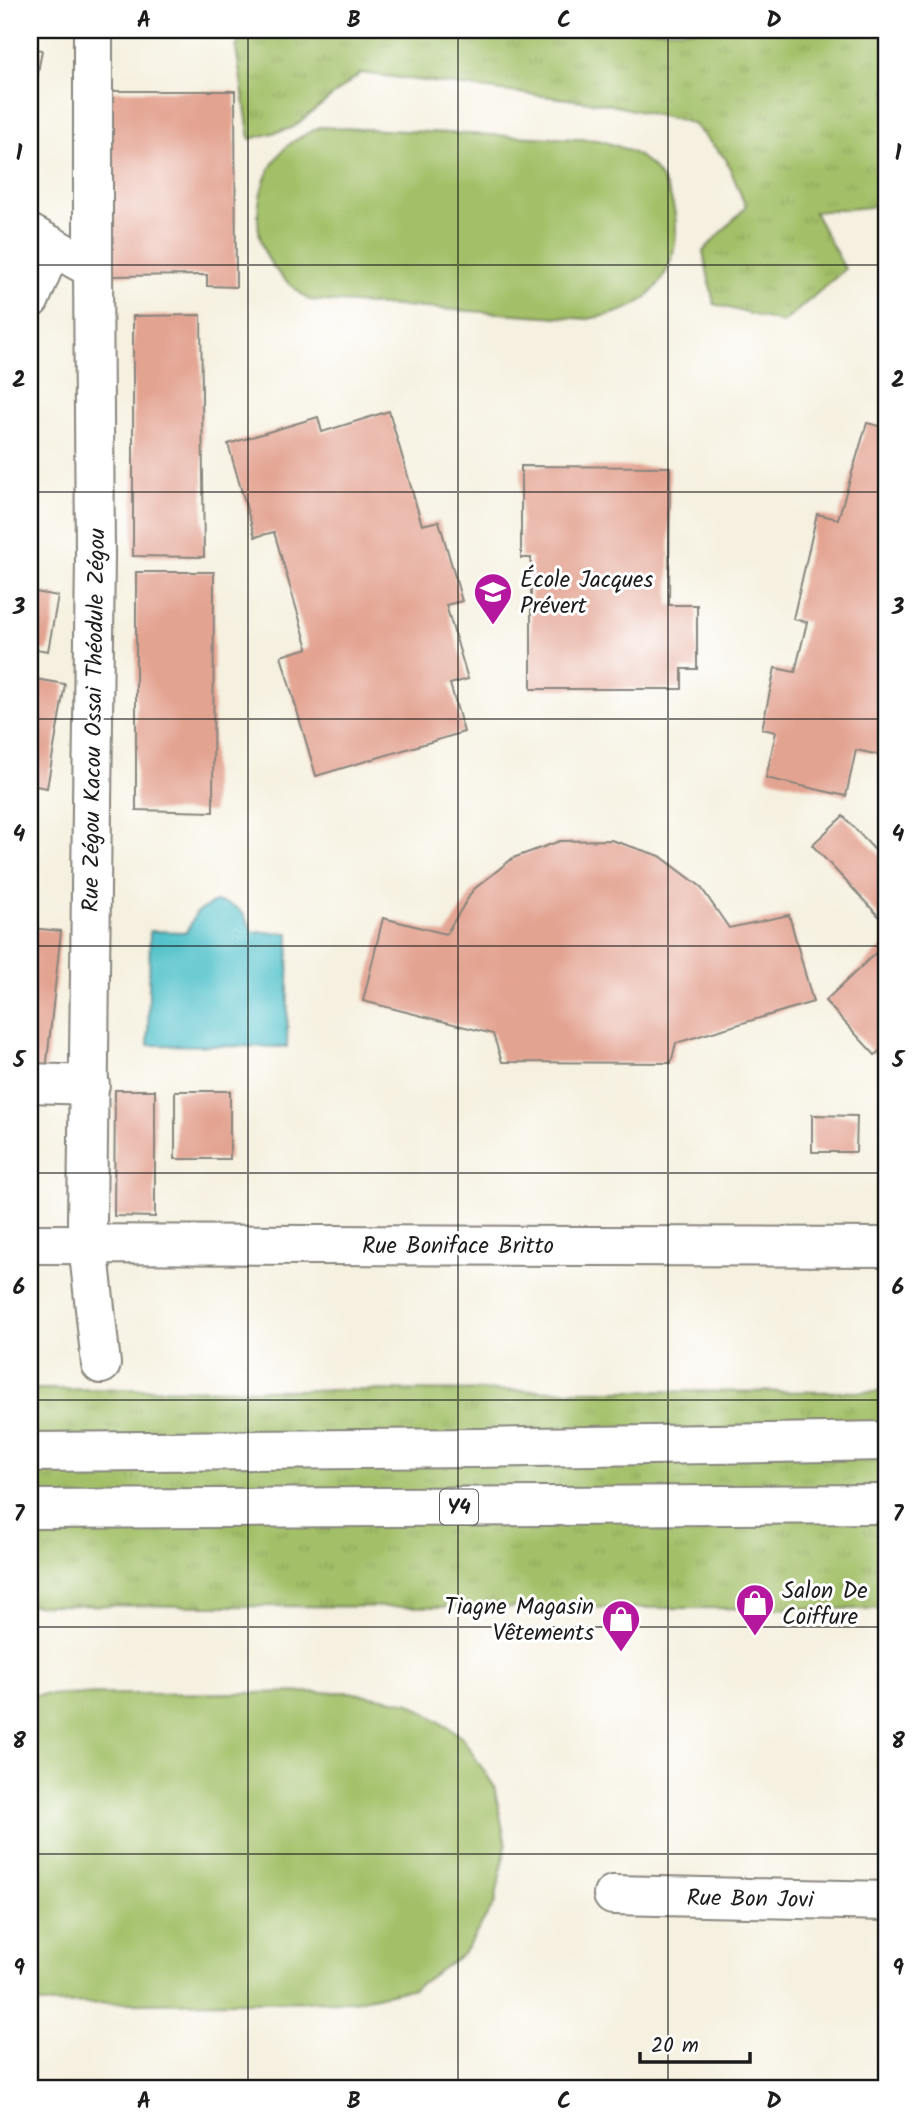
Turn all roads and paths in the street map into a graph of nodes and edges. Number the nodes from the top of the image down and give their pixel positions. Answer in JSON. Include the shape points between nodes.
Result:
{"nodes":[{"id":1,"x":93,"y":30,"type":"edge"},
{"id":2,"x":41,"y":240,"type":"edge"},
{"id":3,"x":93,"y":269,"type":"junction"},
{"id":4,"x":30,"y":299,"type":"edge"},
{"id":5,"x":30,"y":1083,"type":"edge"},
{"id":6,"x":89,"y":1085,"type":"junction"},
{"id":7,"x":30,"y":1244,"type":"edge"},
{"id":8,"x":88,"y":1244,"type":"junction"},
{"id":9,"x":887,"y":1247,"type":"edge"},
{"id":10,"x":100,"y":1364,"type":"dead end"},
{"id":11,"x":887,"y":1441,"type":"edge"},
{"id":12,"x":30,"y":1452,"type":"edge"},
{"id":13,"x":887,"y":1504,"type":"edge"},
{"id":14,"x":30,"y":1509,"type":"edge"},
{"id":15,"x":612,"y":1895,"type":"dead end"},
{"id":16,"x":887,"y":1901,"type":"edge"}],
"edges":[{"from":1,"to":3,"type":"main road","name":"Rue Zégou Kacou Ossai Théodule Zégou"},
{"from":2,"to":3,"type":"main road"},
{"from":2,"to":4,"type":"main road"},
{"from":3,"to":6,"type":"main road","name":"Rue Zégou Kacou Ossai Théodule Zégou"},
{"from":5,"to":6,"type":"main road"},
{"from":6,"to":8,"type":"main road","name":"Rue Zégou Kacou Ossai Théodule Zégou"},
{"from":7,"to":8,"type":"main road","name":"Rue Boniface Britto"},
{"from":8,"to":9,"type":"main road","name":"Rue Boniface Britto"},
{"from":8,"to":10,"type":"main road","name":"Rue Zégou Kacou Ossai Théodule Zégou"},
{"from":11,"to":12,"type":"main road"},
{"from":13,"to":14,"type":"main road","number":"Y4"},
{"from":15,"to":16,"type":"main road","name":"Rue Bon Jovi"}]}
